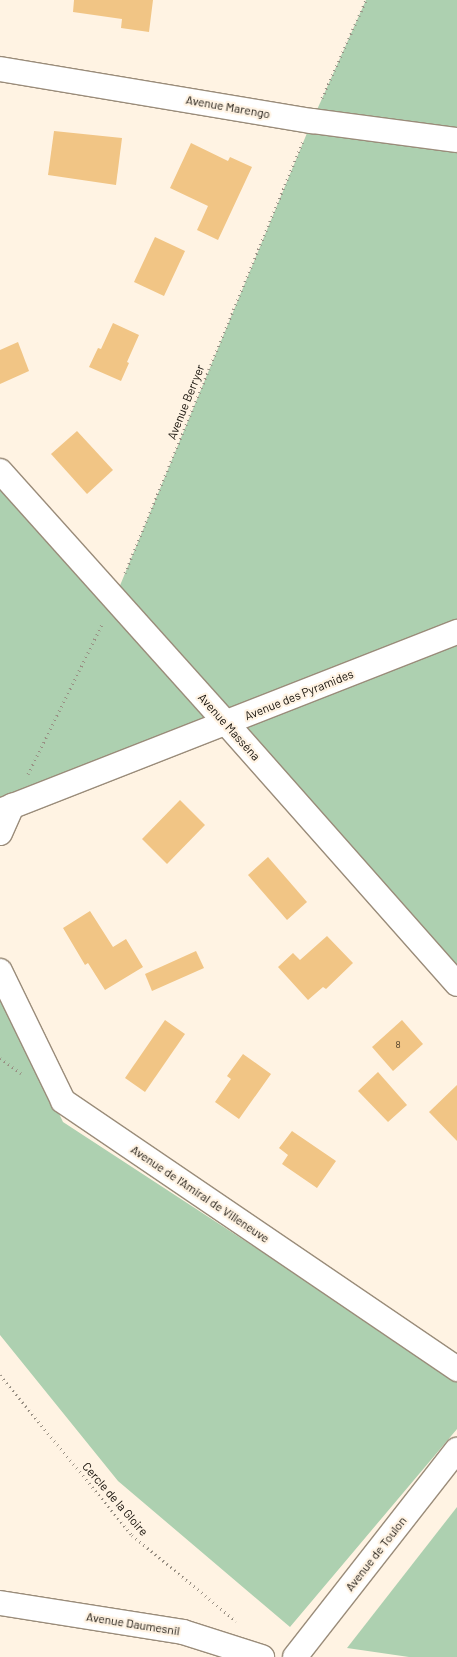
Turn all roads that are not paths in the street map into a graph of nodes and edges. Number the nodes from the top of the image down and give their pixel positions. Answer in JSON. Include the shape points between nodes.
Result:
{"nodes":[{"id":1,"x":0,"y":69,"type":"edge"},
{"id":2,"x":457,"y":140,"type":"edge"},
{"id":3,"x":0,"y":471,"type":"edge"},
{"id":4,"x":457,"y":632,"type":"edge"},
{"id":5,"x":227,"y":724,"type":"junction"},
{"id":6,"x":6,"y":809,"type":"edge"},
{"id":7,"x":0,"y":833,"type":"edge"},
{"id":8,"x":0,"y":971,"type":"edge"},
{"id":9,"x":457,"y":984,"type":"edge"},
{"id":10,"x":457,"y":1369,"type":"edge"},
{"id":11,"x":457,"y":1450,"type":"edge"},
{"id":12,"x":0,"y":1603,"type":"edge"},
{"id":13,"x":262,"y":1657,"type":"edge"},
{"id":14,"x":295,"y":1657,"type":"edge"}],
"edges":[{"from":1,"to":2,"type":"street","name":"Avenue Marengo","via":[[312,121]]},
{"from":3,"to":5,"type":"street","name":"Avenue Masséna"},
{"from":4,"to":5,"type":"street","name":"Avenue des Pyramides"},
{"from":5,"to":6,"type":"street","name":"Avenue des Pyramides"},
{"from":5,"to":9,"type":"street","name":"Avenue Masséna"},
{"from":6,"to":7,"type":"street"},
{"from":8,"to":10,"type":"street","name":"Avenue de l'Amiral de Villeneuve","via":[[63,1101]]},
{"from":11,"to":14,"type":"street","name":"Avenue de Toulon"},
{"from":12,"to":13,"type":"street","name":"Avenue Daumesnil","via":[[183,1632]]}]}
